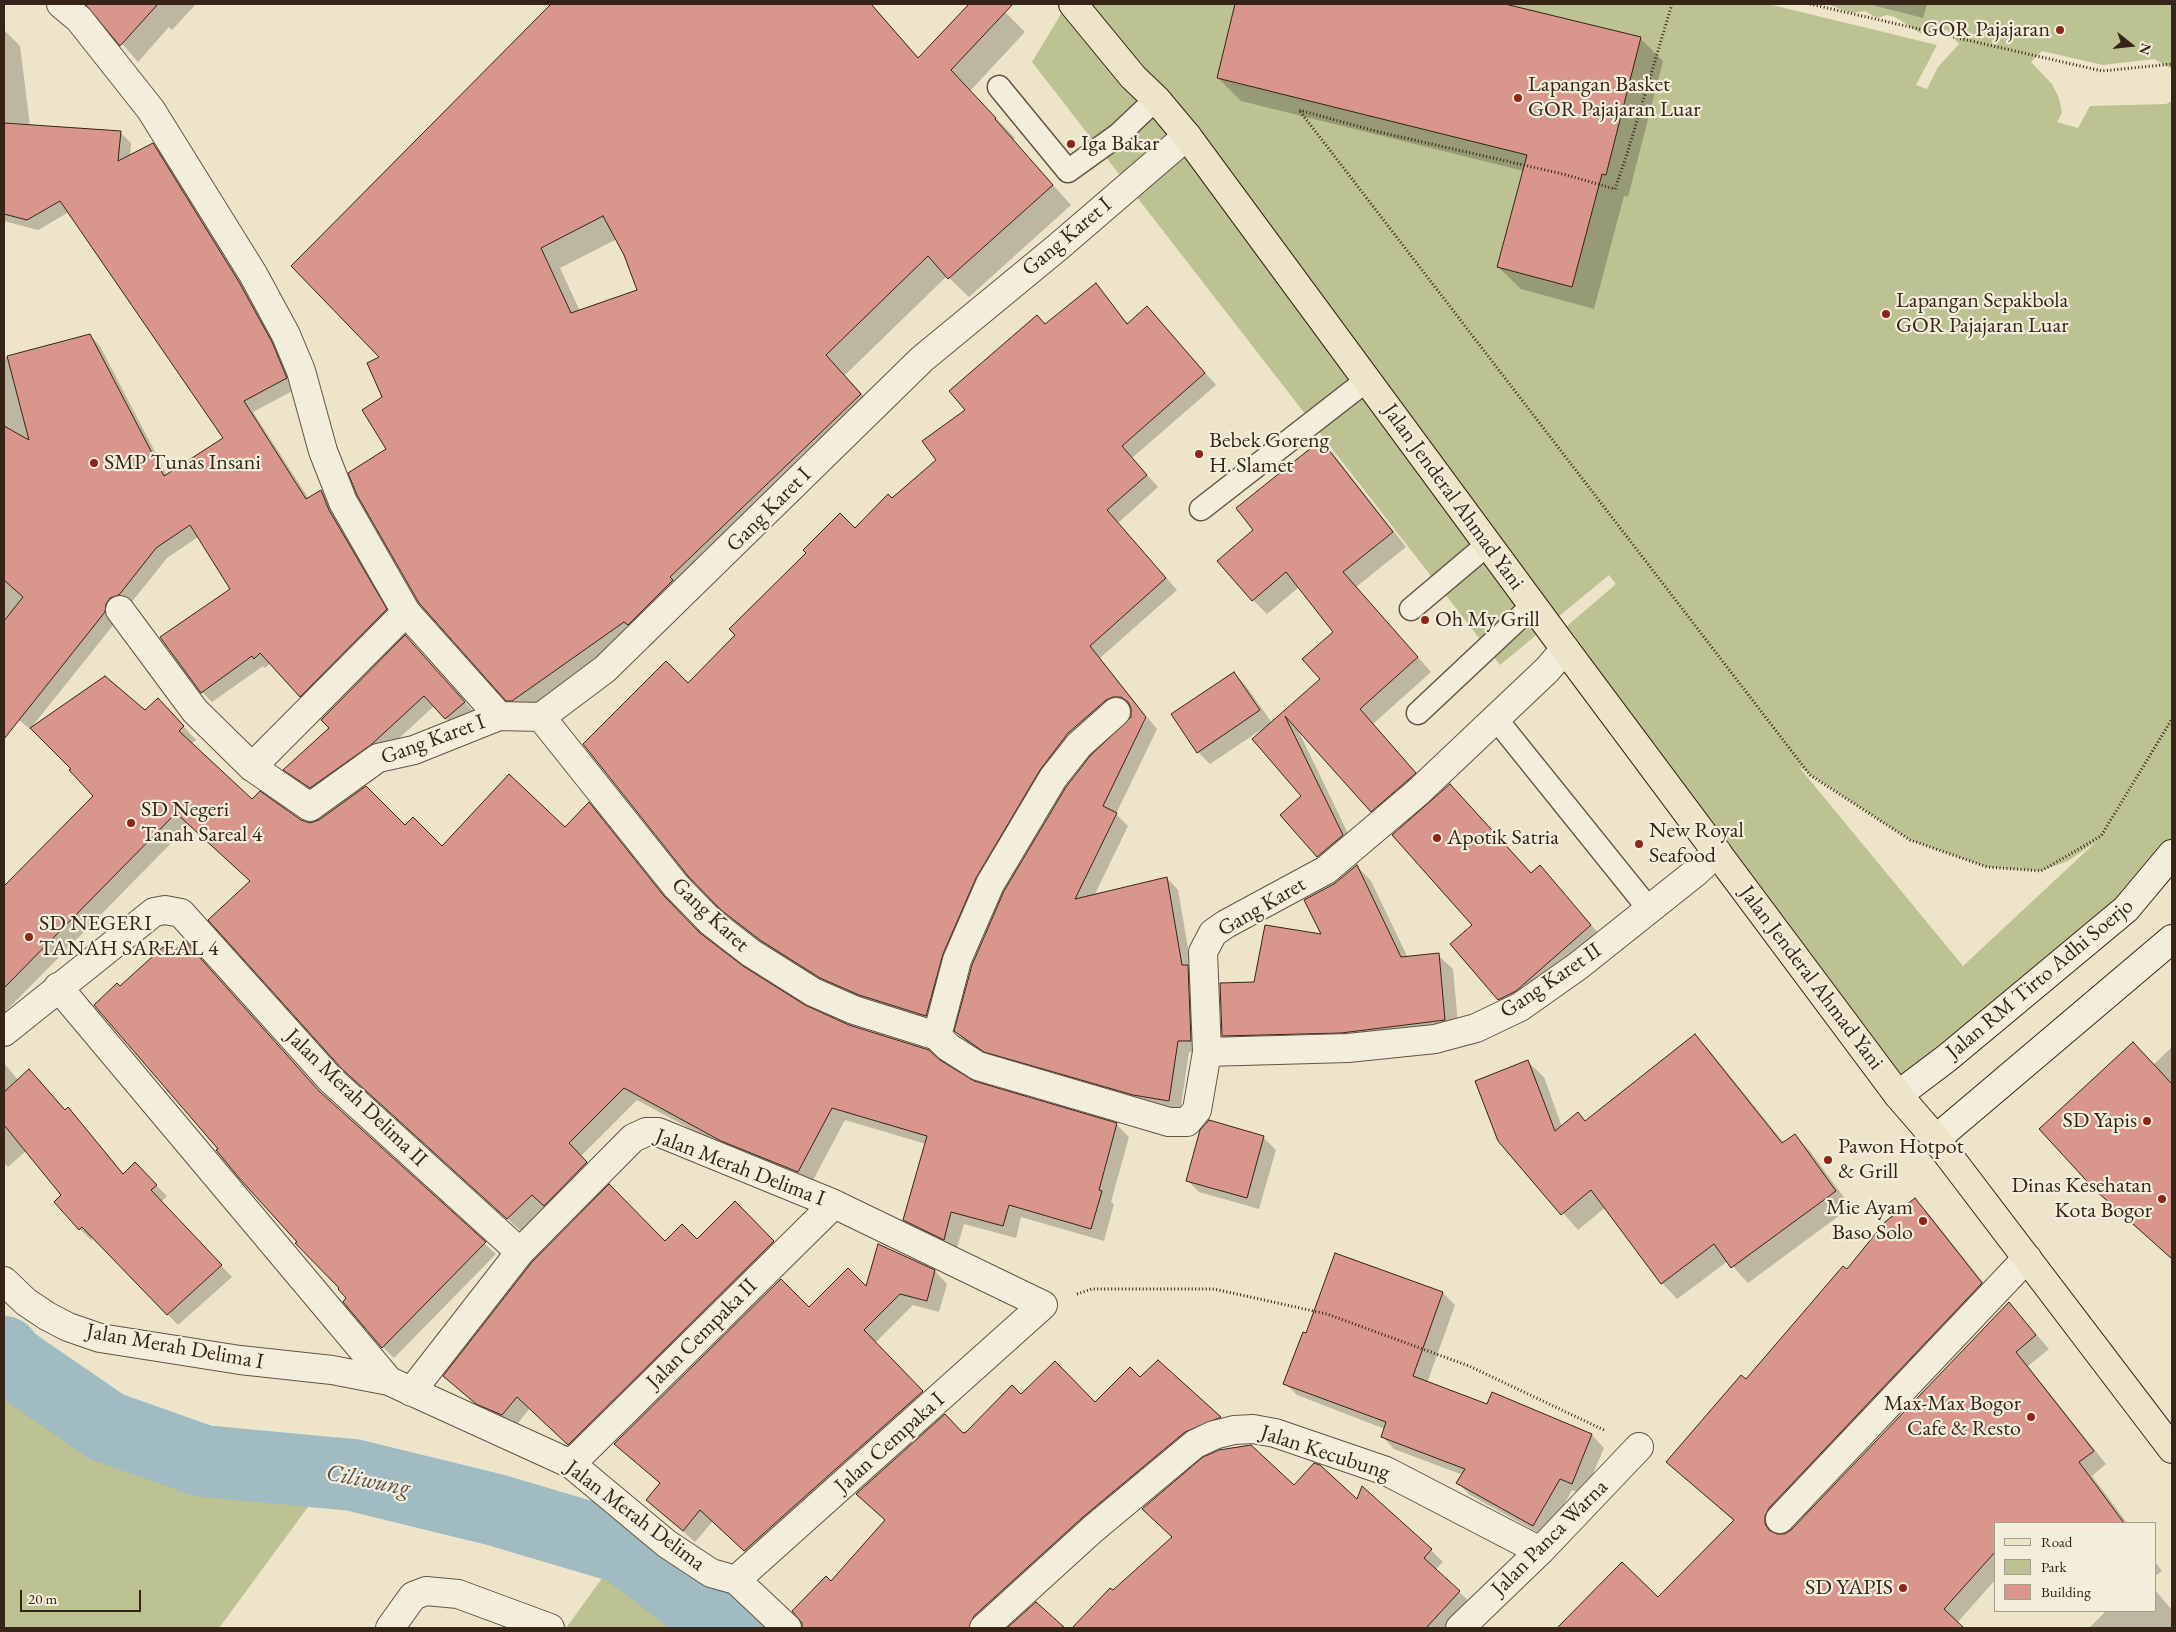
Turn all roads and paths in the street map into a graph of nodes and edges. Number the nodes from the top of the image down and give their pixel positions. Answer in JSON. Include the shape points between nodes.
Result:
{"nodes":[{"id":1,"x":61,"y":4,"type":"edge"},
{"id":2,"x":1073,"y":4,"type":"edge"},
{"id":3,"x":1672,"y":4,"type":"edge"},
{"id":4,"x":1810,"y":4,"type":"edge"},
{"id":5,"x":2172,"y":64,"type":"edge"},
{"id":6,"x":998,"y":87,"type":"dead end"},
{"id":7,"x":1156,"y":99,"type":"junction"},
{"id":8,"x":1187,"y":136,"type":"junction"},
{"id":9,"x":1366,"y":380,"type":"junction"},
{"id":10,"x":1201,"y":509,"type":"dead end"},
{"id":11,"x":1488,"y":544,"type":"junction"},
{"id":12,"x":1533,"y":605,"type":"junction"},
{"id":13,"x":1411,"y":609,"type":"dead end"},
{"id":14,"x":120,"y":610,"type":"dead end"},
{"id":15,"x":406,"y":612,"type":"junction"},
{"id":16,"x":1565,"y":649,"type":"junction"},
{"id":17,"x":1116,"y":712,"type":"dead end"},
{"id":18,"x":1418,"y":713,"type":"dead end"},
{"id":19,"x":499,"y":716,"type":"junction"},
{"id":20,"x":541,"y":717,"type":"junction"},
{"id":21,"x":1496,"y":719,"type":"junction"},
{"id":22,"x":2172,"y":719,"type":"edge"},
{"id":23,"x":252,"y":767,"type":"junction"},
{"id":24,"x":1717,"y":852,"type":"junction"},
{"id":25,"x":2172,"y":854,"type":"edge"},
{"id":26,"x":1649,"y":909,"type":"junction"},
{"id":27,"x":2172,"y":939,"type":"edge"},
{"id":28,"x":58,"y":987,"type":"junction"},
{"id":29,"x":4,"y":1032,"type":"edge"},
{"id":30,"x":937,"y":1036,"type":"junction"},
{"id":31,"x":1207,"y":1052,"type":"junction"},
{"id":32,"x":1898,"y":1095,"type":"junction"},
{"id":33,"x":1936,"y":1139,"type":"junction"},
{"id":34,"x":834,"y":1204,"type":"junction"},
{"id":35,"x":520,"y":1252,"type":"junction"},
{"id":36,"x":2027,"y":1258,"type":"junction"},
{"id":37,"x":4,"y":1281,"type":"edge"},
{"id":38,"x":1043,"y":1305,"type":"junction"},
{"id":39,"x":332,"y":1370,"type":"joint"},
{"id":40,"x":400,"y":1386,"type":"junction"},
{"id":41,"x":1639,"y":1447,"type":"joint"},
{"id":42,"x":2172,"y":1449,"type":"edge"},
{"id":43,"x":571,"y":1464,"type":"junction"},
{"id":44,"x":1780,"y":1519,"type":"dead end"},
{"id":45,"x":1540,"y":1551,"type":"junction"},
{"id":46,"x":736,"y":1580,"type":"junction"},
{"id":47,"x":390,"y":1628,"type":"edge"},
{"id":48,"x":550,"y":1628,"type":"edge"},
{"id":49,"x":787,"y":1628,"type":"edge"},
{"id":50,"x":984,"y":1628,"type":"edge"},
{"id":51,"x":1460,"y":1628,"type":"edge"}],
"edges":[{"from":1,"to":15,"type":"street","via":[[79,19],[151,110],[253,274],[286,335],[301,371],[322,451],[343,502]]},
{"from":2,"to":7,"type":"main road","name":"Jalan Jenderal Ahmad Yani"},
{"from":3,"to":22,"type":"path","via":[[1615,189],[1299,110],[1810,774],[1910,840],[1987,867],[2041,871],[2102,836]]},
{"from":4,"to":5,"type":"path","via":[[2102,72]]},
{"from":6,"to":7,"type":"lane","via":[[1068,171],[1118,135]]},
{"from":7,"to":8,"type":"main road","name":"Jalan Jenderal Ahmad Yani"},
{"from":8,"to":9,"type":"main road","name":"Jalan Jenderal Ahmad Yani"},
{"from":8,"to":20,"type":"street","name":"Gang Karet I","via":[[922,359],[606,669]]},
{"from":9,"to":10,"type":"lane"},
{"from":9,"to":11,"type":"main road","name":"Jalan Jenderal Ahmad Yani"},
{"from":11,"to":12,"type":"main road","name":"Jalan Jenderal Ahmad Yani"},
{"from":11,"to":13,"type":"lane"},
{"from":12,"to":16,"type":"main road","name":"Jalan Jenderal Ahmad Yani"},
{"from":12,"to":18,"type":"lane"},
{"from":14,"to":23,"type":"street","via":[[196,711]]},
{"from":15,"to":19,"type":"street"},
{"from":15,"to":23,"type":"street"},
{"from":16,"to":21,"type":"street","name":"Gang Karet"},
{"from":16,"to":24,"type":"main road","name":"Jalan Jenderal Ahmad Yani"},
{"from":17,"to":30,"type":"street","via":[[1079,745],[1053,778],[990,884],[957,960]]},
{"from":19,"to":20,"type":"street","name":"Gang Karet I"},
{"from":19,"to":23,"type":"street","name":"Gang Karet I","via":[[414,750],[378,758],[310,807]]},
{"from":20,"to":30,"type":"street","name":"Gang Karet","via":[[676,886],[711,922],[751,954],[813,992],[854,1010]]},
{"from":21,"to":26,"type":"lane"},
{"from":21,"to":31,"type":"street","name":"Gang Karet","via":[[1417,793],[1326,870],[1213,933],[1203,952]]},
{"from":24,"to":26,"type":"street","name":"Gang Karet II"},
{"from":24,"to":32,"type":"main road","name":"Jalan Jenderal Ahmad Yani"},
{"from":25,"to":32,"type":"street","name":"Jalan RM Tirto Adhi Soerjo","via":[[2126,909]]},
{"from":26,"to":31,"type":"street","name":"Gang Karet II","via":[[1520,1007],[1476,1028],[1435,1039],[1348,1048]]},
{"from":27,"to":33,"type":"street"},
{"from":28,"to":29,"type":"street"},
{"from":28,"to":35,"type":"street","name":"Jalan Merah Delima II","via":[[154,912],[181,913],[331,1080]]},
{"from":28,"to":40,"type":"street"},
{"from":30,"to":31,"type":"street","name":"Gang Karet","via":[[978,1066],[1178,1124],[1187,1122],[1197,1110]]},
{"from":32,"to":33,"type":"main road","name":"Jalan Jenderal Ahmad Yani"},
{"from":33,"to":36,"type":"main road","name":"Jalan Jenderal Ahmad Yani"},
{"from":34,"to":35,"type":"street","name":"Jalan Merah Delima I","via":[[658,1132],[646,1132],[633,1138]]},
{"from":34,"to":38,"type":"street","name":"Jalan Merah Delima I"},
{"from":34,"to":43,"type":"street","name":"Jalan Cempaka II"},
{"from":35,"to":40,"type":"street","name":"Jalan Merah Delima I"},
{"from":36,"to":42,"type":"main road","name":"Jalan Jenderal Ahmad Yani"},
{"from":36,"to":44,"type":"street"},
{"from":37,"to":39,"type":"street","name":"Jalan Merah Delima I","via":[[47,1316],[100,1338],[240,1360]]},
{"from":38,"to":41,"type":"path","via":[[1092,1289],[1214,1289],[1327,1314],[1469,1366]]},
{"from":38,"to":46,"type":"street","name":"Jalan Cempaka I"},
{"from":39,"to":40,"type":"street","name":"Jalan Merah Delima"},
{"from":40,"to":43,"type":"street","name":"Jalan Merah Delima"},
{"from":41,"to":45,"type":"street","name":"Jalan Panca Warna"},
{"from":43,"to":46,"type":"street","name":"Jalan Merah Delima","via":[[667,1544],[711,1572]]},
{"from":45,"to":50,"type":"street","name":"Jalan Kecubung","via":[[1386,1471],[1276,1432],[1234,1430],[1195,1444],[1093,1529]]},
{"from":45,"to":51,"type":"street","name":"Jalan Panca Warna"},
{"from":46,"to":49,"type":"street","name":"Jalan Merah Delima"},
{"from":47,"to":48,"type":"street","via":[[413,1596],[426,1591],[458,1594]]}]}
